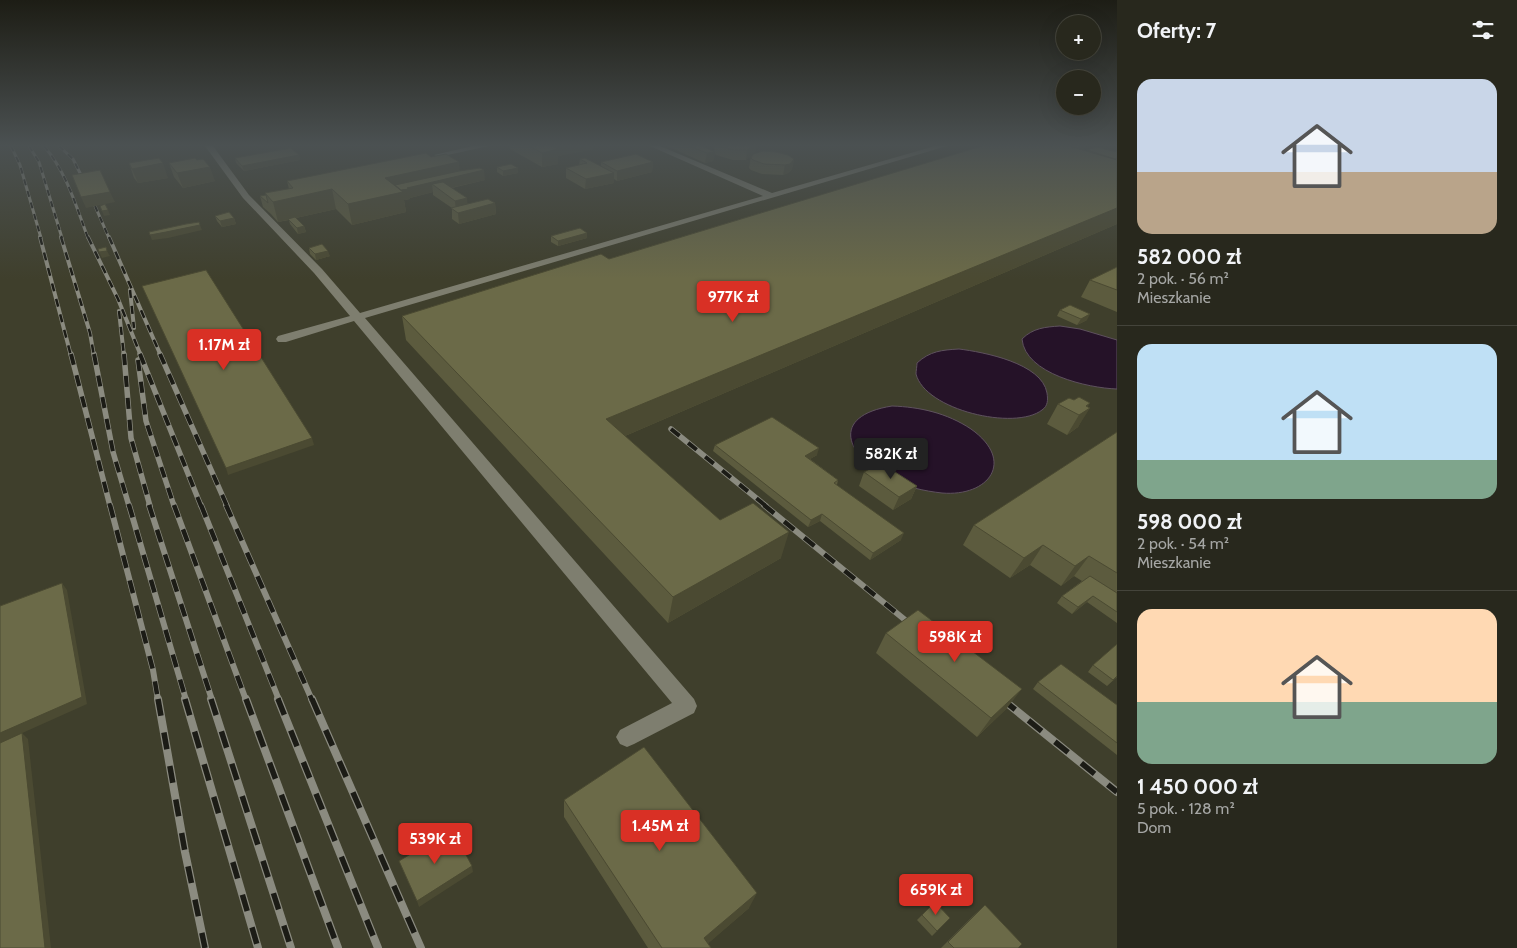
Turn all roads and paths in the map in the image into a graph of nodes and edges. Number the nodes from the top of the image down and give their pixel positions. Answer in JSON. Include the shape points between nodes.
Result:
{"nodes":[{"id":1,"x":241,"y":190,"type":"edge"},
{"id":2,"x":758,"y":190,"type":"edge"},
{"id":3,"x":790,"y":190,"type":"edge"},
{"id":4,"x":771,"y":196,"type":"junction"},
{"id":5,"x":356,"y":317,"type":"junction"},
{"id":6,"x":282,"y":339,"type":"dead end"},
{"id":7,"x":627,"y":737,"type":"dead end"}],
"edges":[{"from":1,"to":5,"type":"lane","via":[[269,224],[318,271]]},
{"from":2,"to":4,"type":"lane"},
{"from":3,"to":4,"type":"lane"},
{"from":4,"to":5,"type":"lane"},
{"from":5,"to":6,"type":"lane"},
{"from":5,"to":7,"type":"lane","via":[[687,706]]}]}
